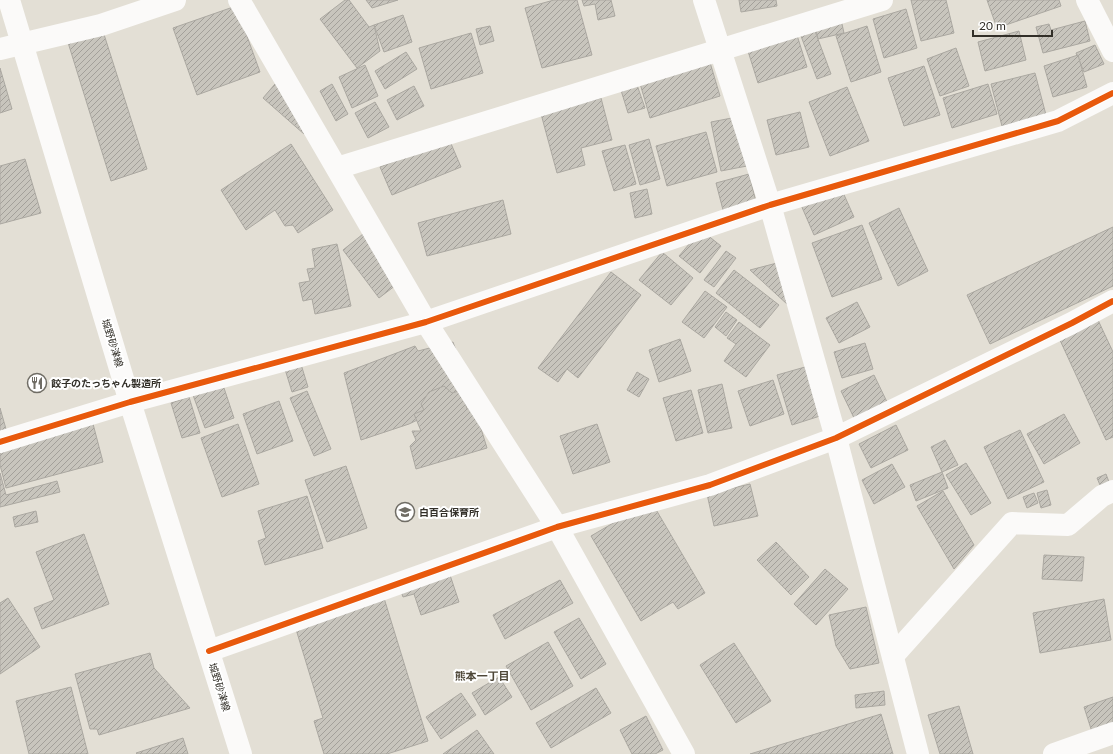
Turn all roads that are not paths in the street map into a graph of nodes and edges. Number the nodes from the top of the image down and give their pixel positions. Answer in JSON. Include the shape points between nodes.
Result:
{"nodes":[{"id":1,"x":9,"y":0,"type":"edge"},
{"id":2,"x":174,"y":0,"type":"edge"},
{"id":3,"x":239,"y":0,"type":"edge"},
{"id":4,"x":704,"y":0,"type":"edge"},
{"id":5,"x":882,"y":0,"type":"edge"},
{"id":6,"x":1087,"y":0,"type":"edge"},
{"id":7,"x":23,"y":43,"type":"junction"},
{"id":8,"x":0,"y":49,"type":"edge"},
{"id":9,"x":720,"y":50,"type":"junction"},
{"id":10,"x":1113,"y":51,"type":"edge"},
{"id":11,"x":1113,"y":93,"type":"edge"},
{"id":12,"x":336,"y":168,"type":"junction"},
{"id":13,"x":770,"y":205,"type":"junction"},
{"id":14,"x":1113,"y":301,"type":"edge"},
{"id":15,"x":426,"y":322,"type":"junction"},
{"id":16,"x":130,"y":402,"type":"junction"},
{"id":17,"x":836,"y":438,"type":"junction"},
{"id":18,"x":0,"y":442,"type":"edge"},
{"id":19,"x":1113,"y":491,"type":"edge"},
{"id":20,"x":557,"y":527,"type":"junction"},
{"id":21,"x":209,"y":651,"type":"junction"},
{"id":22,"x":893,"y":656,"type":"junction"},
{"id":23,"x":1113,"y":733,"type":"edge"},
{"id":24,"x":241,"y":754,"type":"edge"},
{"id":25,"x":684,"y":754,"type":"edge"},
{"id":26,"x":918,"y":754,"type":"edge"},
{"id":27,"x":1054,"y":754,"type":"edge"}],
"edges":[{"from":1,"to":7,"type":"street","name":"城野砂津線"},
{"from":2,"to":7,"type":"street","via":[[101,25]]},
{"from":3,"to":12,"type":"street"},
{"from":4,"to":9,"type":"street"},
{"from":5,"to":9,"type":"street"},
{"from":6,"to":10,"type":"street"},
{"from":7,"to":8,"type":"street"},
{"from":7,"to":16,"type":"street","name":"城野砂津線"},
{"from":9,"to":12,"type":"street"},
{"from":9,"to":13,"type":"street"},
{"from":11,"to":13,"type":"street","via":[[1058,121]]},
{"from":12,"to":15,"type":"street"},
{"from":13,"to":15,"type":"street"},
{"from":13,"to":17,"type":"street"},
{"from":14,"to":17,"type":"street"},
{"from":15,"to":16,"type":"street"},
{"from":15,"to":20,"type":"street"},
{"from":16,"to":18,"type":"street"},
{"from":16,"to":21,"type":"street","name":"城野砂津線"},
{"from":17,"to":20,"type":"street","via":[[710,485]]},
{"from":17,"to":22,"type":"street"},
{"from":19,"to":22,"type":"street","via":[[1102,496],[1068,525],[1012,523]]},
{"from":20,"to":21,"type":"street"},
{"from":20,"to":25,"type":"street"},
{"from":21,"to":24,"type":"street","name":"城野砂津線"},
{"from":22,"to":26,"type":"street"},
{"from":23,"to":27,"type":"street"}]}
